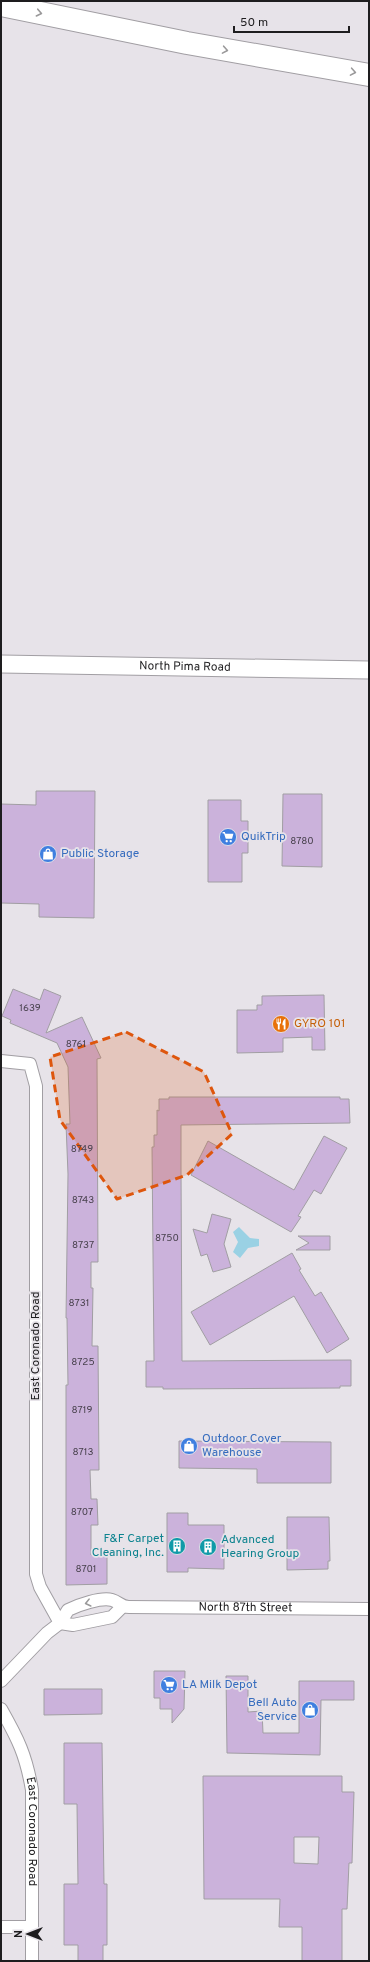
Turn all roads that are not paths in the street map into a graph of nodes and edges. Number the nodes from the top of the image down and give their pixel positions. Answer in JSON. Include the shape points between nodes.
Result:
{"nodes":[{"id":1,"x":1,"y":5,"type":"edge"},
{"id":2,"x":369,"y":75,"type":"edge"},
{"id":3,"x":1,"y":664,"type":"edge"},
{"id":4,"x":369,"y":670,"type":"edge"},
{"id":5,"x":1,"y":1061,"type":"edge"},
{"id":6,"x":122,"y":1607,"type":"junction"},
{"id":7,"x":369,"y":1609,"type":"edge"},
{"id":8,"x":60,"y":1623,"type":"junction"},
{"id":9,"x":1,"y":1680,"type":"edge"},
{"id":10,"x":1,"y":1709,"type":"edge"},
{"id":11,"x":1,"y":1927,"type":"edge"},
{"id":12,"x":32,"y":1927,"type":"junction"},
{"id":13,"x":32,"y":1961,"type":"edge"}],
"edges":[{"from":1,"to":2,"type":"highway","one_way":true,"via":[[187,43]]},
{"from":3,"to":4,"type":"main road","name":"North Pima Road"},
{"from":5,"to":8,"type":"street","name":"East Coronado Road","via":[[30,1064],[36,1086],[36,1574],[40,1587]]},
{"from":6,"to":7,"type":"street","name":"North 87th Street"},
{"from":6,"to":8,"type":"street","via":[[112,1617],[73,1625]]},
{"from":6,"to":8,"type":"street","name":"North 87th Street","one_way":true,"via":[[111,1600],[82,1604],[68,1610]]},
{"from":8,"to":9,"type":"street","name":"North 87th Street"},
{"from":10,"to":12,"type":"street","name":"East Coronado Road","via":[[18,1738],[27,1763],[32,1790]]},
{"from":11,"to":12,"type":"street"},
{"from":12,"to":13,"type":"street","name":"East Coronado Road"}]}
